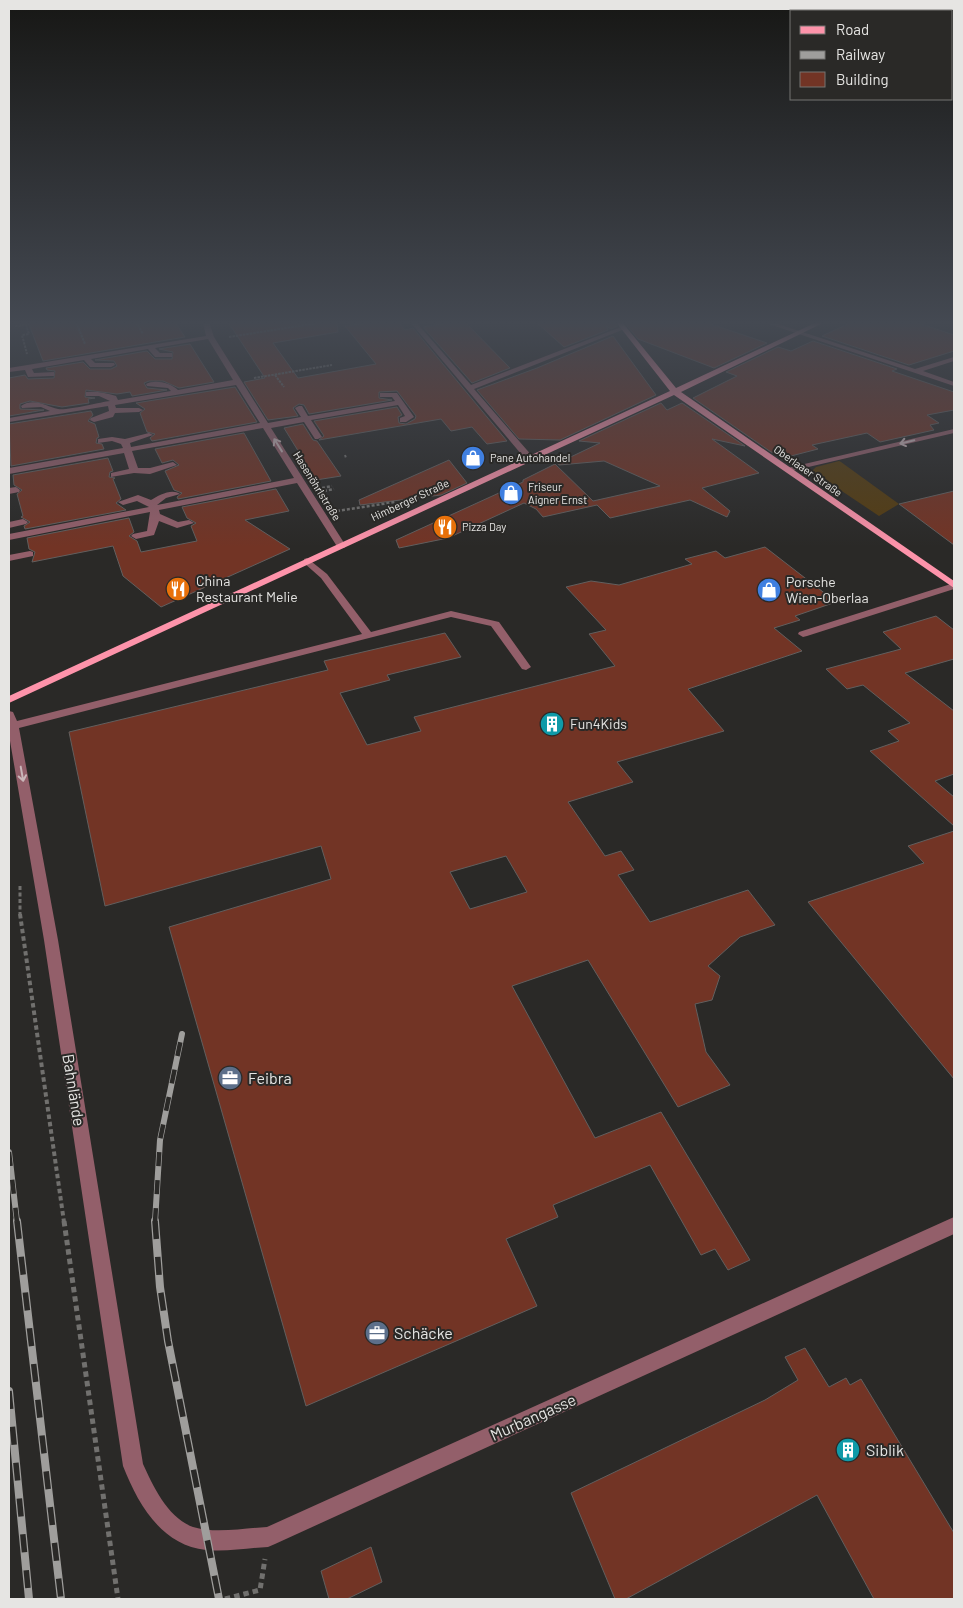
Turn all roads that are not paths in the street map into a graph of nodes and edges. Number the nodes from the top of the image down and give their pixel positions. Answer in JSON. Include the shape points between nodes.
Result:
{"nodes":[{"id":1,"x":111,"y":397,"type":"edge"},
{"id":2,"x":152,"y":397,"type":"edge"},
{"id":3,"x":248,"y":397,"type":"edge"},
{"id":4,"x":396,"y":397,"type":"edge"},
{"id":5,"x":478,"y":397,"type":"edge"},
{"id":6,"x":664,"y":397,"type":"edge"},
{"id":7,"x":682,"y":397,"type":"edge"},
{"id":8,"x":400,"y":402,"type":"junction"},
{"id":9,"x":113,"y":405,"type":"junction"},
{"id":10,"x":25,"y":406,"type":"dead end"},
{"id":11,"x":299,"y":408,"type":"dead end"},
{"id":12,"x":139,"y":410,"type":"dead end"},
{"id":13,"x":54,"y":412,"type":"junction"},
{"id":14,"x":307,"y":419,"type":"junction"},
{"id":15,"x":9,"y":420,"type":"edge"},
{"id":16,"x":94,"y":420,"type":"dead end"},
{"id":17,"x":403,"y":420,"type":"dead end"},
{"id":18,"x":266,"y":426,"type":"junction"},
{"id":19,"x":954,"y":432,"type":"edge"},
{"id":20,"x":149,"y":435,"type":"dead end"},
{"id":21,"x":318,"y":437,"type":"dead end"},
{"id":22,"x":101,"y":441,"type":"dead end"},
{"id":23,"x":126,"y":446,"type":"junction"},
{"id":24,"x":530,"y":459,"type":"junction"},
{"id":25,"x":173,"y":465,"type":"dead end"},
{"id":26,"x":787,"y":469,"type":"junction"},
{"id":27,"x":134,"y":470,"type":"junction"},
{"id":28,"x":9,"y":471,"type":"edge"},
{"id":29,"x":114,"y":476,"type":"dead end"},
{"id":30,"x":299,"y":480,"type":"junction"},
{"id":31,"x":176,"y":494,"type":"dead end"},
{"id":32,"x":123,"y":502,"type":"dead end"},
{"id":33,"x":154,"y":509,"type":"junction"},
{"id":34,"x":23,"y":522,"type":"dead end"},
{"id":35,"x":189,"y":523,"type":"dead end"},
{"id":36,"x":9,"y":525,"type":"edge"},
{"id":37,"x":136,"y":536,"type":"dead end"},
{"id":38,"x":9,"y":537,"type":"edge"},
{"id":39,"x":341,"y":546,"type":"junction"},
{"id":40,"x":30,"y":554,"type":"dead end"},
{"id":41,"x":9,"y":558,"type":"edge"},
{"id":42,"x":307,"y":561,"type":"junction"},
{"id":43,"x":954,"y":586,"type":"edge"},
{"id":44,"x":803,"y":634,"type":"dead end"},
{"id":45,"x":369,"y":636,"type":"junction"},
{"id":46,"x":526,"y":667,"type":"dead end"},
{"id":47,"x":9,"y":700,"type":"edge"},
{"id":48,"x":11,"y":721,"type":"edge"},
{"id":49,"x":954,"y":1225,"type":"edge"},
{"id":50,"x":133,"y":1466,"type":"joint"}],
"edges":[{"from":1,"to":9,"type":"street"},
{"from":2,"to":9,"type":"street"},
{"from":3,"to":18,"type":"street","name":"Hasenöhrlstraße"},
{"from":4,"to":8,"type":"street"},
{"from":5,"to":24,"type":"street"},
{"from":6,"to":24,"type":"main road","name":"Himberger Straße"},
{"from":7,"to":26,"type":"main road","name":"Oberlaaer Straße"},
{"from":8,"to":14,"type":"street"},
{"from":8,"to":17,"type":"street","via":[[410,417]]},
{"from":9,"to":12,"type":"street"},
{"from":9,"to":13,"type":"street"},
{"from":9,"to":16,"type":"street","via":[[110,415]]},
{"from":10,"to":13,"type":"street","via":[[42,406]]},
{"from":11,"to":14,"type":"street"},
{"from":13,"to":15,"type":"street"},
{"from":14,"to":18,"type":"street"},
{"from":14,"to":21,"type":"street"},
{"from":18,"to":23,"type":"street"},
{"from":30,"to":18,"type":"street","name":"Hasenöhrlstraße","one_way":true},
{"from":19,"to":26,"type":"street","one_way":true},
{"from":20,"to":23,"type":"street"},
{"from":22,"to":23,"type":"street","via":[[112,439]]},
{"from":23,"to":27,"type":"street"},
{"from":23,"to":28,"type":"street"},
{"from":24,"to":39,"type":"main road","name":"Himberger Straße"},
{"from":25,"to":27,"type":"street","via":[[150,471]]},
{"from":26,"to":43,"type":"main road","name":"Oberlaaer Straße"},
{"from":27,"to":29,"type":"street"},
{"from":30,"to":33,"type":"street"},
{"from":30,"to":39,"type":"street","name":"Hasenöhrlstraße"},
{"from":31,"to":33,"type":"street","via":[[163,496]]},
{"from":32,"to":33,"type":"street","via":[[138,498]]},
{"from":33,"to":35,"type":"street","via":[[177,525]]},
{"from":33,"to":37,"type":"street","via":[[151,533]]},
{"from":33,"to":38,"type":"street"},
{"from":34,"to":36,"type":"street"},
{"from":39,"to":42,"type":"main road","name":"Himberger Straße"},
{"from":40,"to":41,"type":"street"},
{"from":42,"to":45,"type":"street","via":[[324,576]]},
{"from":42,"to":47,"type":"main road","name":"Himberger Straße"},
{"from":43,"to":44,"type":"street"},
{"from":45,"to":46,"type":"street","via":[[450,614],[495,624]]},
{"from":45,"to":48,"type":"street"},
{"from":48,"to":50,"type":"street","name":"Bahnlände","one_way":true,"via":[[51,940]]},
{"from":49,"to":50,"type":"street","name":"Murbangasse","via":[[268,1536],[207,1540],[180,1532],[149,1500]]}]}
